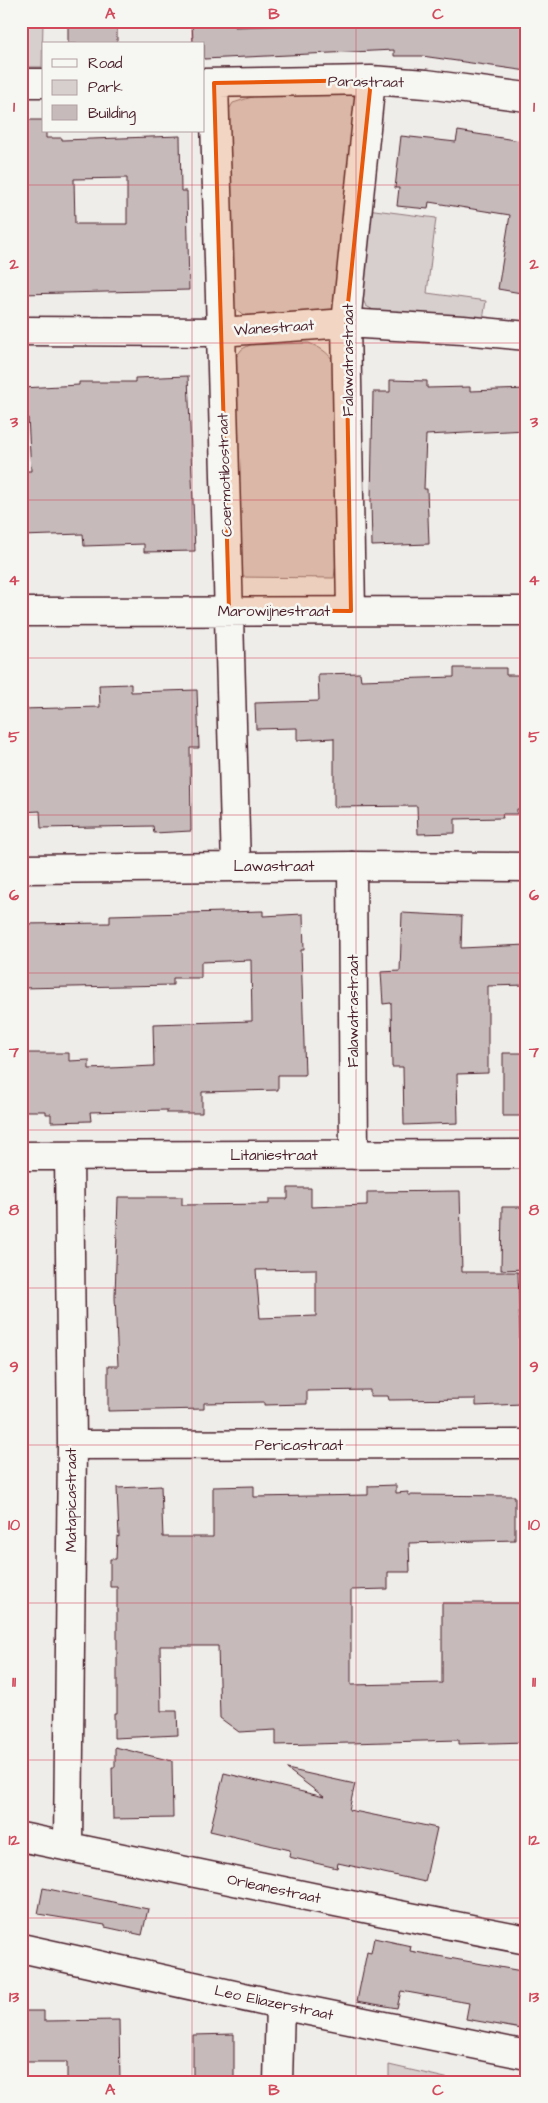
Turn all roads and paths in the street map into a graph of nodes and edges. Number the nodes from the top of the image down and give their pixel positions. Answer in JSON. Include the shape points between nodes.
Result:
{"nodes":[{"id":1,"x":371,"y":80,"type":"junction"},
{"id":2,"x":21,"y":83,"type":"edge"},
{"id":3,"x":42,"y":83,"type":"edge"},
{"id":4,"x":209,"y":83,"type":"edge"},
{"id":5,"x":527,"y":97,"type":"edge"},
{"id":6,"x":346,"y":323,"type":"junction"},
{"id":7,"x":21,"y":331,"type":"edge"},
{"id":8,"x":220,"y":332,"type":"junction"},
{"id":9,"x":527,"y":336,"type":"edge"},
{"id":10,"x":229,"y":610,"type":"junction"},
{"id":11,"x":351,"y":611,"type":"junction"},
{"id":12,"x":527,"y":611,"type":"edge"},
{"id":13,"x":21,"y":612,"type":"edge"},
{"id":14,"x":236,"y":866,"type":"junction"},
{"id":15,"x":352,"y":866,"type":"junction"},
{"id":16,"x":527,"y":867,"type":"edge"},
{"id":17,"x":21,"y":869,"type":"edge"},
{"id":18,"x":527,"y":1154,"type":"edge"},
{"id":19,"x":354,"y":1155,"type":"junction"},
{"id":20,"x":21,"y":1156,"type":"edge"},
{"id":21,"x":69,"y":1156,"type":"junction"},
{"id":22,"x":527,"y":1444,"type":"edge"},
{"id":23,"x":72,"y":1446,"type":"junction"},
{"id":24,"x":21,"y":1837,"type":"edge"},
{"id":25,"x":68,"y":1845,"type":"junction"},
{"id":26,"x":527,"y":1940,"type":"edge"},
{"id":27,"x":21,"y":1948,"type":"edge"},
{"id":28,"x":280,"y":2005,"type":"junction"},
{"id":29,"x":527,"y":2055,"type":"edge"},
{"id":30,"x":278,"y":2082,"type":"edge"}],
"edges":[{"from":1,"to":4,"type":"street","name":"Parastraat"},
{"from":1,"to":5,"type":"street","name":"Parastraat"},
{"from":1,"to":6,"type":"street","name":"Falawatrastraat"},
{"from":2,"to":3,"type":"street"},
{"from":4,"to":8,"type":"street","name":"Coermotibostraat"},
{"from":6,"to":8,"type":"street","name":"Wanestraat"},
{"from":6,"to":9,"type":"street","name":"Wanestraat"},
{"from":6,"to":11,"type":"street","name":"Falawatrastraat"},
{"from":7,"to":8,"type":"street","name":"Wanestraat"},
{"from":8,"to":10,"type":"street","name":"Coermotibostraat"},
{"from":10,"to":11,"type":"street","name":"Marowijnestraat"},
{"from":10,"to":13,"type":"street","name":"Marowijnestraat"},
{"from":10,"to":14,"type":"street","name":"Coermotibostraat"},
{"from":11,"to":12,"type":"street","name":"Marowijnestraat"},
{"from":14,"to":15,"type":"street","name":"Lawastraat"},
{"from":14,"to":17,"type":"street","name":"Lawastraat"},
{"from":15,"to":16,"type":"street","name":"Lawastraat"},
{"from":15,"to":19,"type":"street","name":"Falawatrastraat"},
{"from":18,"to":19,"type":"street","name":"Litaniestraat"},
{"from":19,"to":21,"type":"street","name":"Litaniestraat"},
{"from":20,"to":21,"type":"street","name":"Litaniestraat"},
{"from":21,"to":23,"type":"street","name":"Matapicastraat"},
{"from":22,"to":23,"type":"street","name":"Pericastraat"},
{"from":23,"to":25,"type":"street","name":"Matapicastraat"},
{"from":24,"to":25,"type":"street","name":"Orleanestraat"},
{"from":25,"to":26,"type":"street","name":"Orleanestraat"},
{"from":27,"to":28,"type":"street","name":"Leo Eliazerstraat"},
{"from":28,"to":29,"type":"street","name":"Leo Eliazerstraat"},
{"from":28,"to":30,"type":"street"}]}
